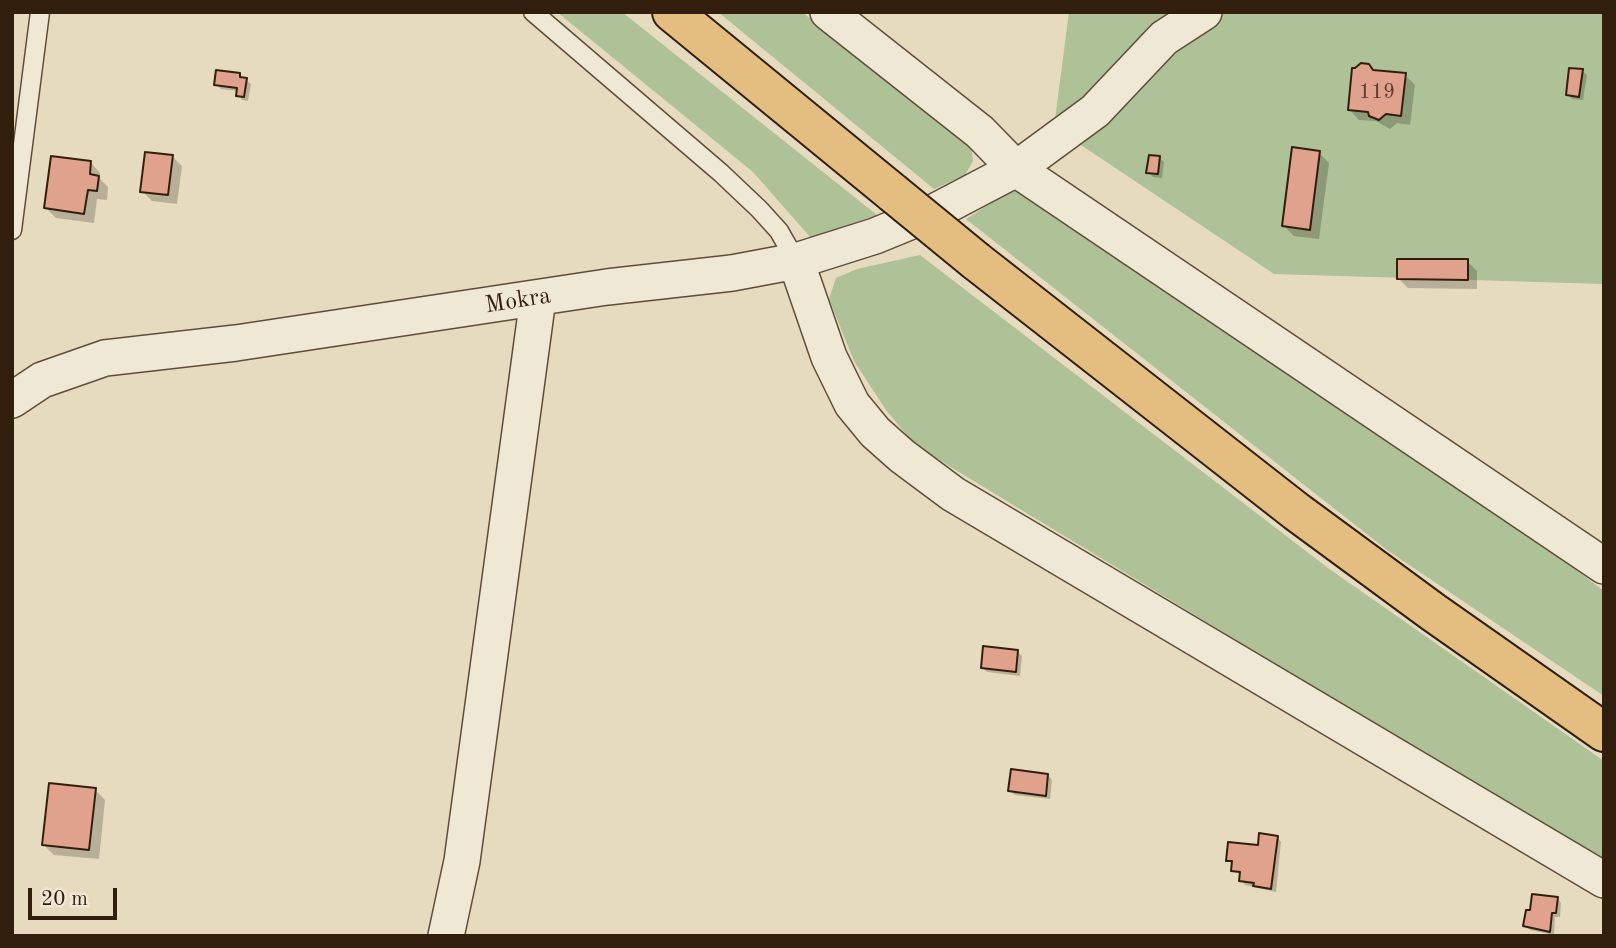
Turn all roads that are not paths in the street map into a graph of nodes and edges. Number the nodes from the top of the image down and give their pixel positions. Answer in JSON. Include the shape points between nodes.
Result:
{"nodes":[{"id":1,"x":40,"y":12,"type":"edge"},
{"id":2,"x":533,"y":12,"type":"edge"},
{"id":3,"x":672,"y":12,"type":"edge"},
{"id":4,"x":828,"y":12,"type":"edge"},
{"id":5,"x":1204,"y":12,"type":"edge"},
{"id":6,"x":1016,"y":169,"type":"junction"},
{"id":7,"x":12,"y":230,"type":"edge"},
{"id":8,"x":796,"y":261,"type":"junction"},
{"id":9,"x":538,"y":298,"type":"junction"},
{"id":10,"x":12,"y":400,"type":"edge"},
{"id":11,"x":1604,"y":566,"type":"edge"},
{"id":12,"x":1604,"y":732,"type":"edge"},
{"id":13,"x":1604,"y":880,"type":"edge"},
{"id":14,"x":446,"y":936,"type":"edge"}],
"edges":[{"from":1,"to":7,"type":"lane"},
{"from":2,"to":8,"type":"lane","via":[[721,173],[779,231]]},
{"from":3,"to":12,"type":"main road","bridge":true,"via":[[976,261],[1297,512]]},
{"from":4,"to":6,"type":"street","via":[[980,132]]},
{"from":5,"to":6,"type":"street","name":"Mokra","via":[[1164,37],[1095,111]]},
{"from":6,"to":8,"type":"street","name":"Mokra","via":[[912,221]]},
{"from":6,"to":11,"type":"street"},
{"from":8,"to":9,"type":"street","name":"Mokra"},
{"from":8,"to":13,"type":"street","via":[[810,307],[852,404],[874,432],[902,456],[953,494]]},
{"from":9,"to":10,"type":"street","name":"Mokra","via":[[105,358],[42,380]]},
{"from":9,"to":14,"type":"street","via":[[462,861]]}]}
